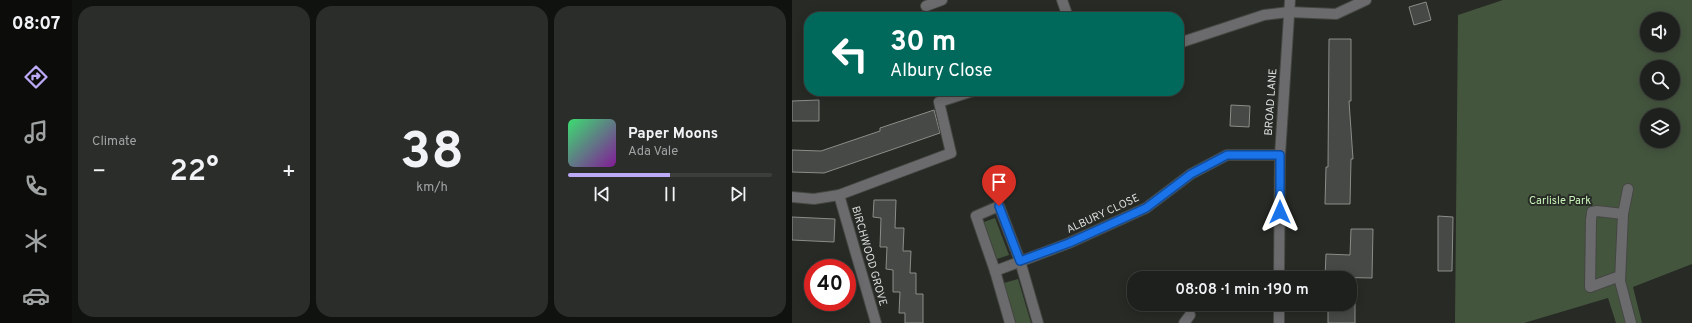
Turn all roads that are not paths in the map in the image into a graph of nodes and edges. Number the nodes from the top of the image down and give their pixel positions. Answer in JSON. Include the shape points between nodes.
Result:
{"nodes":[{"id":1,"x":942,"y":0,"type":"edge"},
{"id":2,"x":1062,"y":0,"type":"edge"},
{"id":3,"x":1290,"y":0,"type":"edge"},
{"id":4,"x":1366,"y":0,"type":"edge"},
{"id":5,"x":926,"y":6,"type":"dead end"},
{"id":6,"x":1066,"y":12,"type":"edge"},
{"id":7,"x":1289,"y":12,"type":"junction"},
{"id":8,"x":1184,"y":41,"type":"edge"},
{"id":9,"x":958,"y":96,"type":"edge"},
{"id":10,"x":1280,"y":155,"type":"junction"},
{"id":11,"x":1628,"y":189,"type":"dead end"},
{"id":12,"x":839,"y":195,"type":"junction"},
{"id":13,"x":792,"y":198,"type":"edge"},
{"id":14,"x":1623,"y":214,"type":"junction"},
{"id":15,"x":1020,"y":261,"type":"junction"},
{"id":16,"x":995,"y":271,"type":"junction"},
{"id":17,"x":1279,"y":271,"type":"edge"},
{"id":18,"x":1620,"y":276,"type":"junction"},
{"id":19,"x":1279,"y":311,"type":"edge"},
{"id":20,"x":876,"y":323,"type":"edge"},
{"id":21,"x":1010,"y":323,"type":"edge"},
{"id":22,"x":1038,"y":323,"type":"edge"},
{"id":23,"x":1279,"y":323,"type":"edge"},
{"id":24,"x":1631,"y":323,"type":"edge"}],
"edges":[{"from":1,"to":5,"type":"street"},
{"from":2,"to":6,"type":"street"},
{"from":3,"to":7,"type":"street","name":"BROAD LANE"},
{"from":4,"to":7,"type":"street","via":[[1336,14]]},
{"from":7,"to":8,"type":"street","via":[[1264,15]]},
{"from":7,"to":10,"type":"street","name":"BROAD LANE"},
{"from":9,"to":12,"type":"street","via":[[939,102],[951,153]]},
{"from":10,"to":15,"type":"street","name":"ALBURY CLOSE","via":[[1227,155],[1191,174],[1146,208],[1069,243]]},
{"from":10,"to":17,"type":"street","name":"BROAD LANE"},
{"from":11,"to":14,"type":"street"},
{"from":12,"to":13,"type":"street","via":[[814,199]]},
{"from":12,"to":20,"type":"street","name":"BIRCHWOOD GROVE"},
{"from":14,"to":18,"type":"street"},
{"from":14,"to":18,"type":"street","via":[[1597,211],[1592,212],[1590,220],[1590,287]]},
{"from":15,"to":16,"type":"street","name":"ALBURY CLOSE"},
{"from":15,"to":16,"type":"street","via":[[999,206],[976,216]]},
{"from":15,"to":22,"type":"street"},
{"from":16,"to":21,"type":"street"},
{"from":18,"to":24,"type":"street"},
{"from":19,"to":23,"type":"street"}]}
